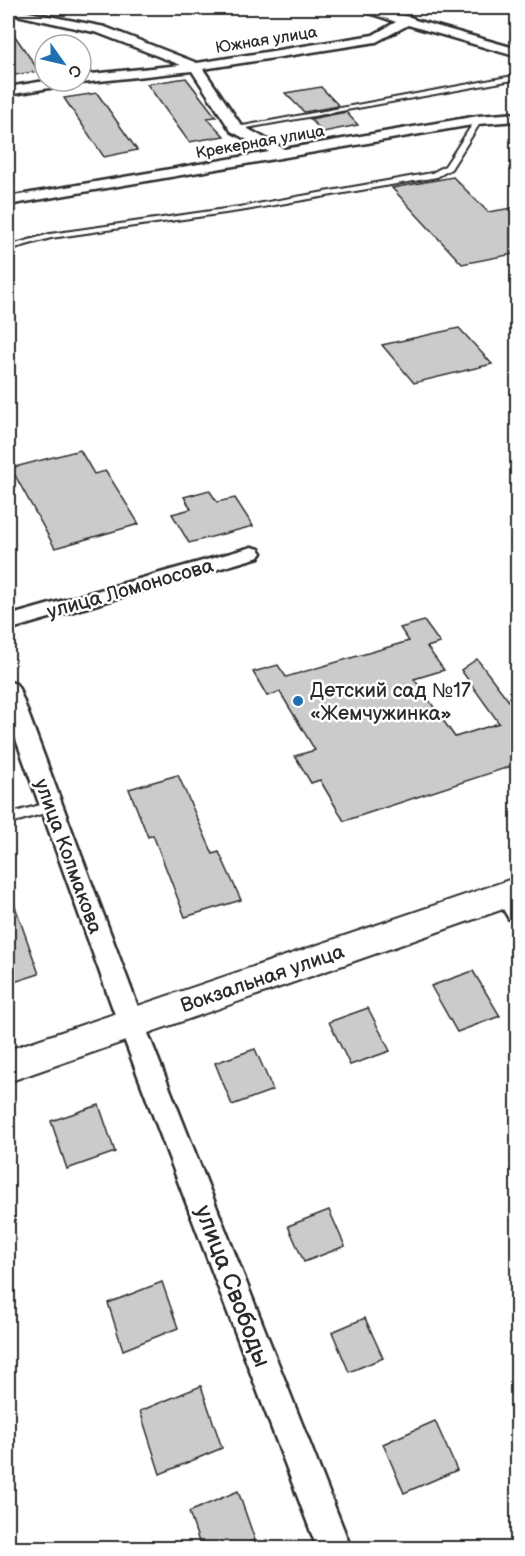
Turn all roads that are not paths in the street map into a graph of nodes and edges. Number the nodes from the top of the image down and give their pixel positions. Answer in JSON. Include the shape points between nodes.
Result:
{"nodes":[{"id":1,"x":360,"y":8,"type":"edge"},
{"id":2,"x":8,"y":10,"type":"edge"},
{"id":3,"x":409,"y":20,"type":"junction"},
{"id":4,"x":518,"y":53,"type":"edge"},
{"id":5,"x":195,"y":67,"type":"junction"},
{"id":6,"x":518,"y":77,"type":"edge"},
{"id":7,"x":93,"y":78,"type":"edge"},
{"id":8,"x":33,"y":87,"type":"edge"},
{"id":9,"x":8,"y":91,"type":"edge"},
{"id":10,"x":518,"y":117,"type":"edge"},
{"id":11,"x":478,"y":120,"type":"junction"},
{"id":12,"x":236,"y":128,"type":"junction"},
{"id":13,"x":283,"y":154,"type":"junction"},
{"id":14,"x":8,"y":201,"type":"edge"},
{"id":15,"x":8,"y":248,"type":"edge"},
{"id":16,"x":252,"y":553,"type":"dead end"},
{"id":17,"x":8,"y":623,"type":"edge"},
{"id":18,"x":8,"y":689,"type":"edge"},
{"id":19,"x":51,"y":807,"type":"junction"},
{"id":20,"x":8,"y":819,"type":"edge"},
{"id":21,"x":514,"y":899,"type":"edge"},
{"id":22,"x":131,"y":1023,"type":"junction"},
{"id":23,"x":8,"y":1066,"type":"edge"},
{"id":24,"x":334,"y":1548,"type":"edge"}],
"edges":[{"from":1,"to":3,"type":"street"},
{"from":2,"to":5,"type":"street","via":[[101,30]]},
{"from":3,"to":4,"type":"street"},
{"from":3,"to":5,"type":"street","name":"Южная улица","via":[[376,38]]},
{"from":5,"to":7,"type":"street","name":"Южная улица"},
{"from":5,"to":12,"type":"street"},
{"from":6,"to":12,"type":"lane"},
{"from":8,"to":9,"type":"street"},
{"from":10,"to":11,"type":"street","name":"Крекерная улица"},
{"from":11,"to":13,"type":"street","name":"Крекерная улица"},
{"from":11,"to":15,"type":"lane","via":[[448,168],[435,175],[246,208],[50,236]]},
{"from":12,"to":13,"type":"street"},
{"from":13,"to":14,"type":"street","name":"Крекерная улица"},
{"from":16,"to":17,"type":"street","name":"улица Ломоносова"},
{"from":18,"to":19,"type":"street","name":"улица Колмакова"},
{"from":19,"to":20,"type":"lane"},
{"from":19,"to":22,"type":"street","name":"улица Колмакова"},
{"from":21,"to":22,"type":"street","name":"Вокзальная улица"},
{"from":22,"to":23,"type":"street","name":"Вокзальная улица"},
{"from":22,"to":24,"type":"street","name":"улица Свободы"}]}
